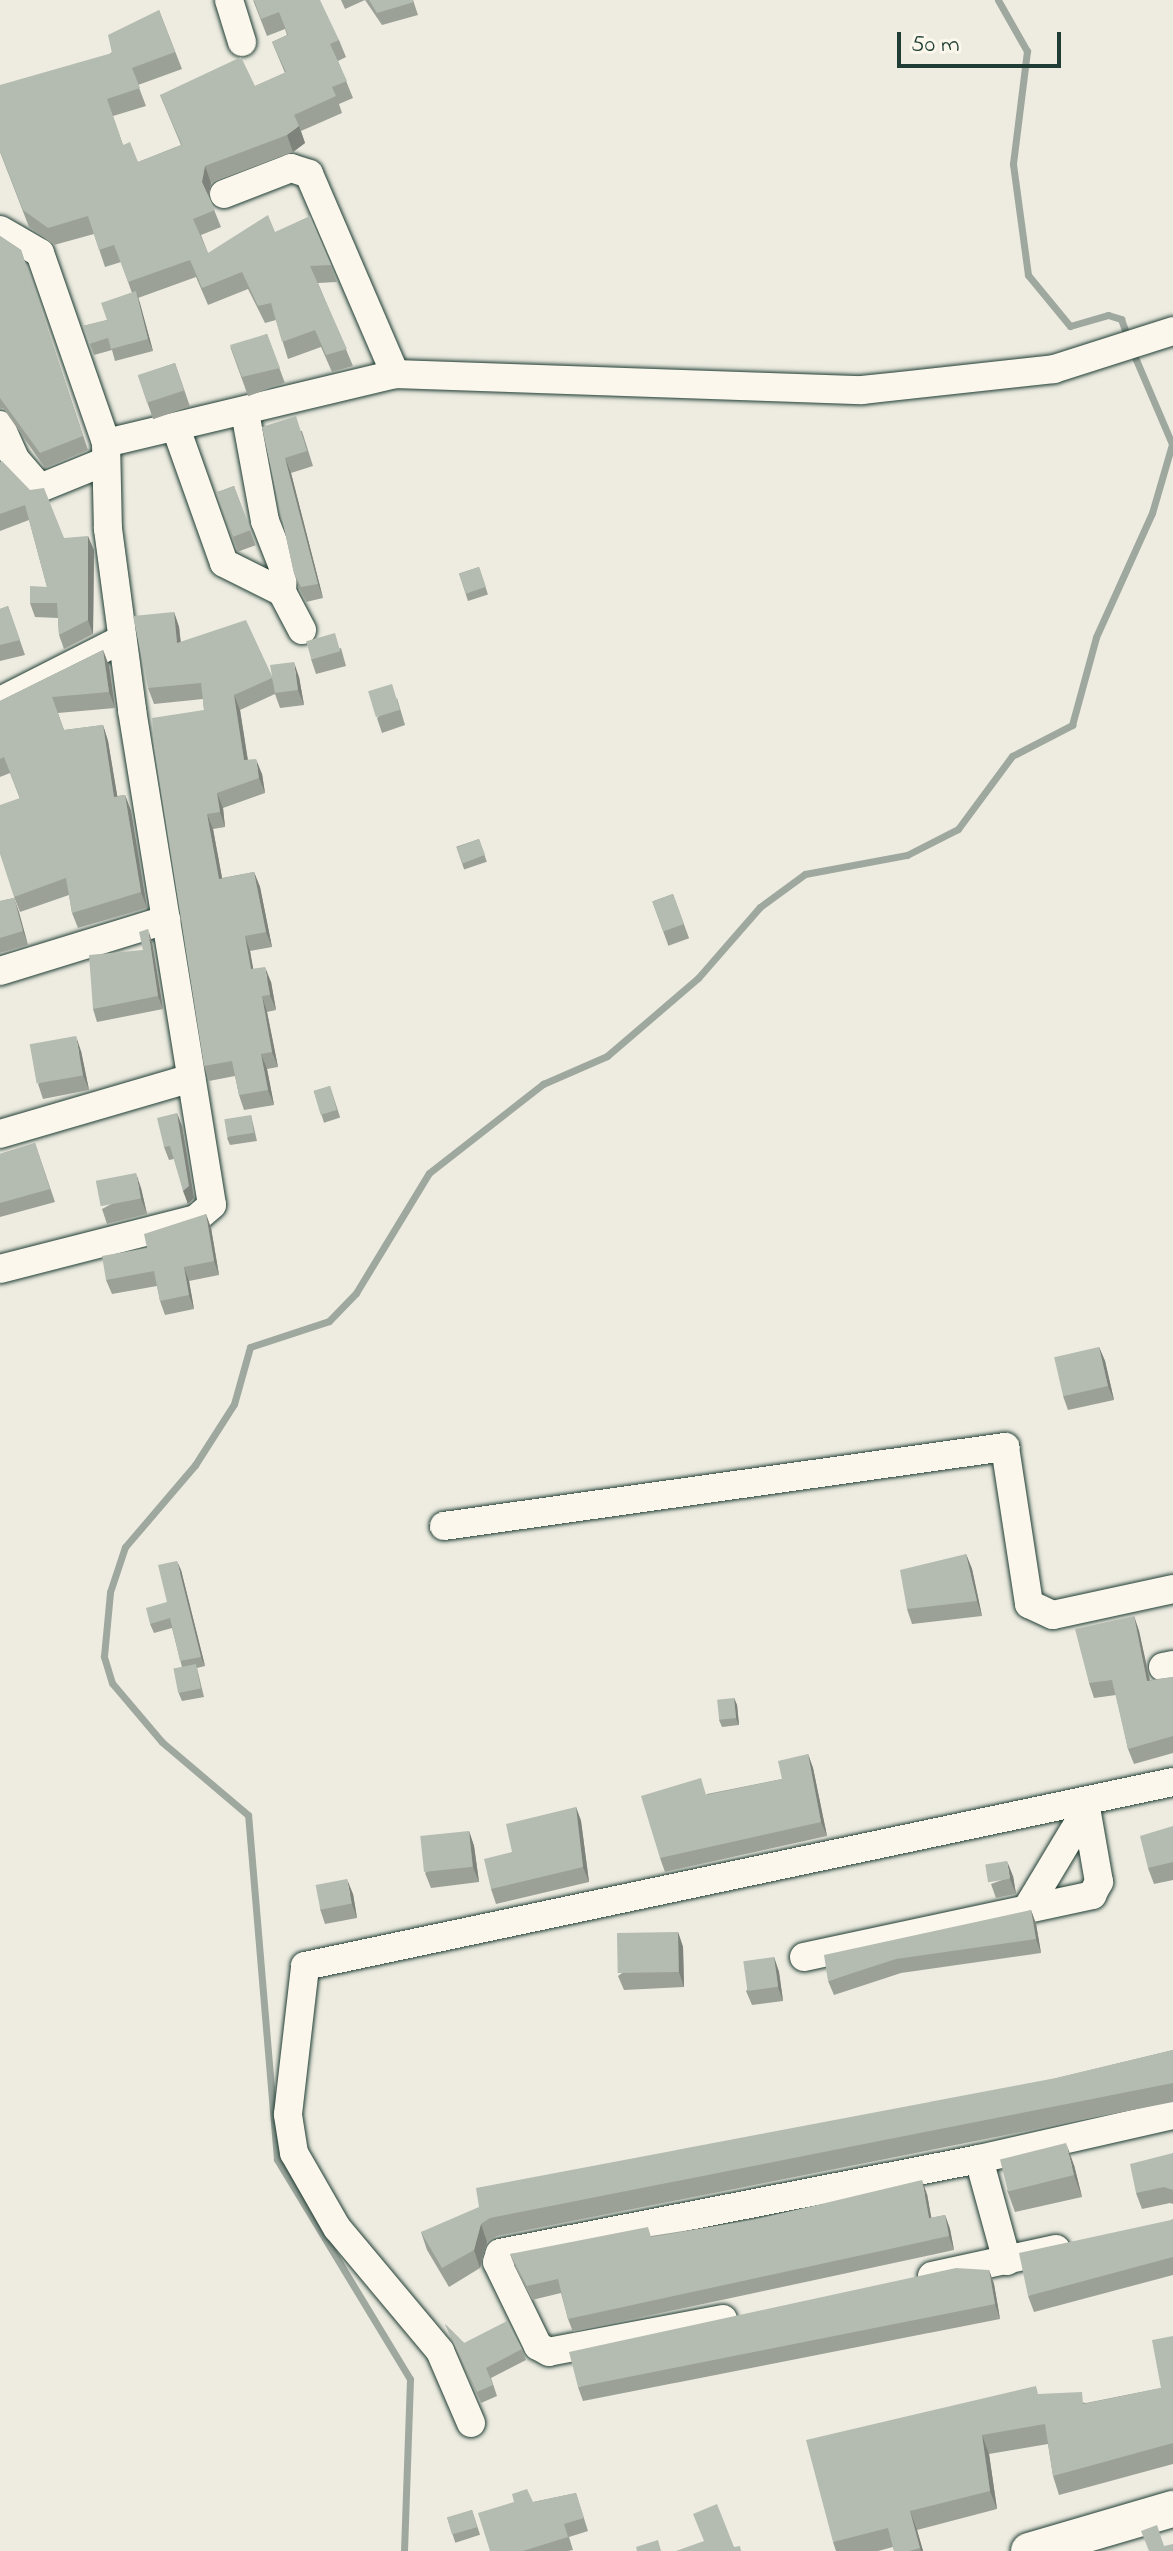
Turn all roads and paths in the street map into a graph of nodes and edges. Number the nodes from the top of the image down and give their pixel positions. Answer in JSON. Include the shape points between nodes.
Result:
{"nodes":[{"id":1,"x":229,"y":0,"type":"edge"},
{"id":2,"x":242,"y":42,"type":"dead end"},
{"id":3,"x":224,"y":194,"type":"dead end"},
{"id":4,"x":0,"y":230,"type":"edge"},
{"id":5,"x":1173,"y":331,"type":"edge"},
{"id":6,"x":395,"y":374,"type":"junction"},
{"id":7,"x":245,"y":412,"type":"junction"},
{"id":8,"x":0,"y":425,"type":"edge"},
{"id":9,"x":177,"y":431,"type":"junction"},
{"id":10,"x":106,"y":452,"type":"junction"},
{"id":11,"x":282,"y":592,"type":"junction"},
{"id":12,"x":302,"y":630,"type":"dead end"},
{"id":13,"x":122,"y":639,"type":"junction"},
{"id":14,"x":0,"y":701,"type":"edge"},
{"id":15,"x":166,"y":920,"type":"junction"},
{"id":16,"x":0,"y":971,"type":"edge"},
{"id":17,"x":191,"y":1078,"type":"junction"},
{"id":18,"x":0,"y":1134,"type":"edge"},
{"id":19,"x":0,"y":1269,"type":"edge"},
{"id":20,"x":444,"y":1526,"type":"dead end"},
{"id":21,"x":1173,"y":1589,"type":"edge"},
{"id":22,"x":1173,"y":1782,"type":"edge"},
{"id":23,"x":1086,"y":1806,"type":"junction"},
{"id":24,"x":1026,"y":1910,"type":"junction"},
{"id":25,"x":804,"y":1957,"type":"dead end"},
{"id":26,"x":1173,"y":2115,"type":"edge"},
{"id":27,"x":979,"y":2159,"type":"junction"},
{"id":28,"x":1081,"y":2243,"type":"edge"},
{"id":29,"x":1007,"y":2261,"type":"junction"},
{"id":30,"x":899,"y":2283,"type":"edge"},
{"id":31,"x":746,"y":2315,"type":"edge"},
{"id":32,"x":471,"y":2423,"type":"dead end"},
{"id":33,"x":1173,"y":2509,"type":"edge"},
{"id":34,"x":1029,"y":2551,"type":"edge"}],
"edges":[{"from":1,"to":2,"type":"street"},
{"from":3,"to":6,"type":"street","via":[[291,168],[309,174]]},
{"from":4,"to":10,"type":"street","via":[[40,253]]},
{"from":5,"to":6,"type":"street","via":[[1054,369],[862,390]]},
{"from":6,"to":7,"type":"street"},
{"from":7,"to":9,"type":"street"},
{"from":7,"to":11,"type":"street","via":[[265,521],[283,567]]},
{"from":8,"to":10,"type":"street","via":[[15,459],[40,488]]},
{"from":9,"to":10,"type":"street"},
{"from":9,"to":11,"type":"street","via":[[224,563]]},
{"from":10,"to":13,"type":"street"},
{"from":11,"to":12,"type":"street"},
{"from":13,"to":14,"type":"street"},
{"from":13,"to":15,"type":"street"},
{"from":15,"to":16,"type":"street"},
{"from":15,"to":17,"type":"street"},
{"from":17,"to":18,"type":"street"},
{"from":17,"to":19,"type":"street","via":[[208,1214]]},
{"from":20,"to":21,"type":"street","via":[[1005,1447],[1029,1604],[1053,1615]]},
{"from":22,"to":23,"type":"street"},
{"from":23,"to":24,"type":"street"},
{"from":23,"to":24,"type":"street","via":[[1098,1890]]},
{"from":23,"to":32,"type":"street","via":[[305,1966],[288,2114],[294,2153],[337,2228],[440,2351]]},
{"from":24,"to":25,"type":"street"},
{"from":26,"to":27,"type":"street"},
{"from":27,"to":29,"type":"street"},
{"from":27,"to":31,"type":"street","via":[[500,2253],[497,2262],[538,2346],[549,2352]]},
{"from":28,"to":29,"type":"street"},
{"from":29,"to":30,"type":"street"},
{"from":33,"to":34,"type":"main road"}]}
